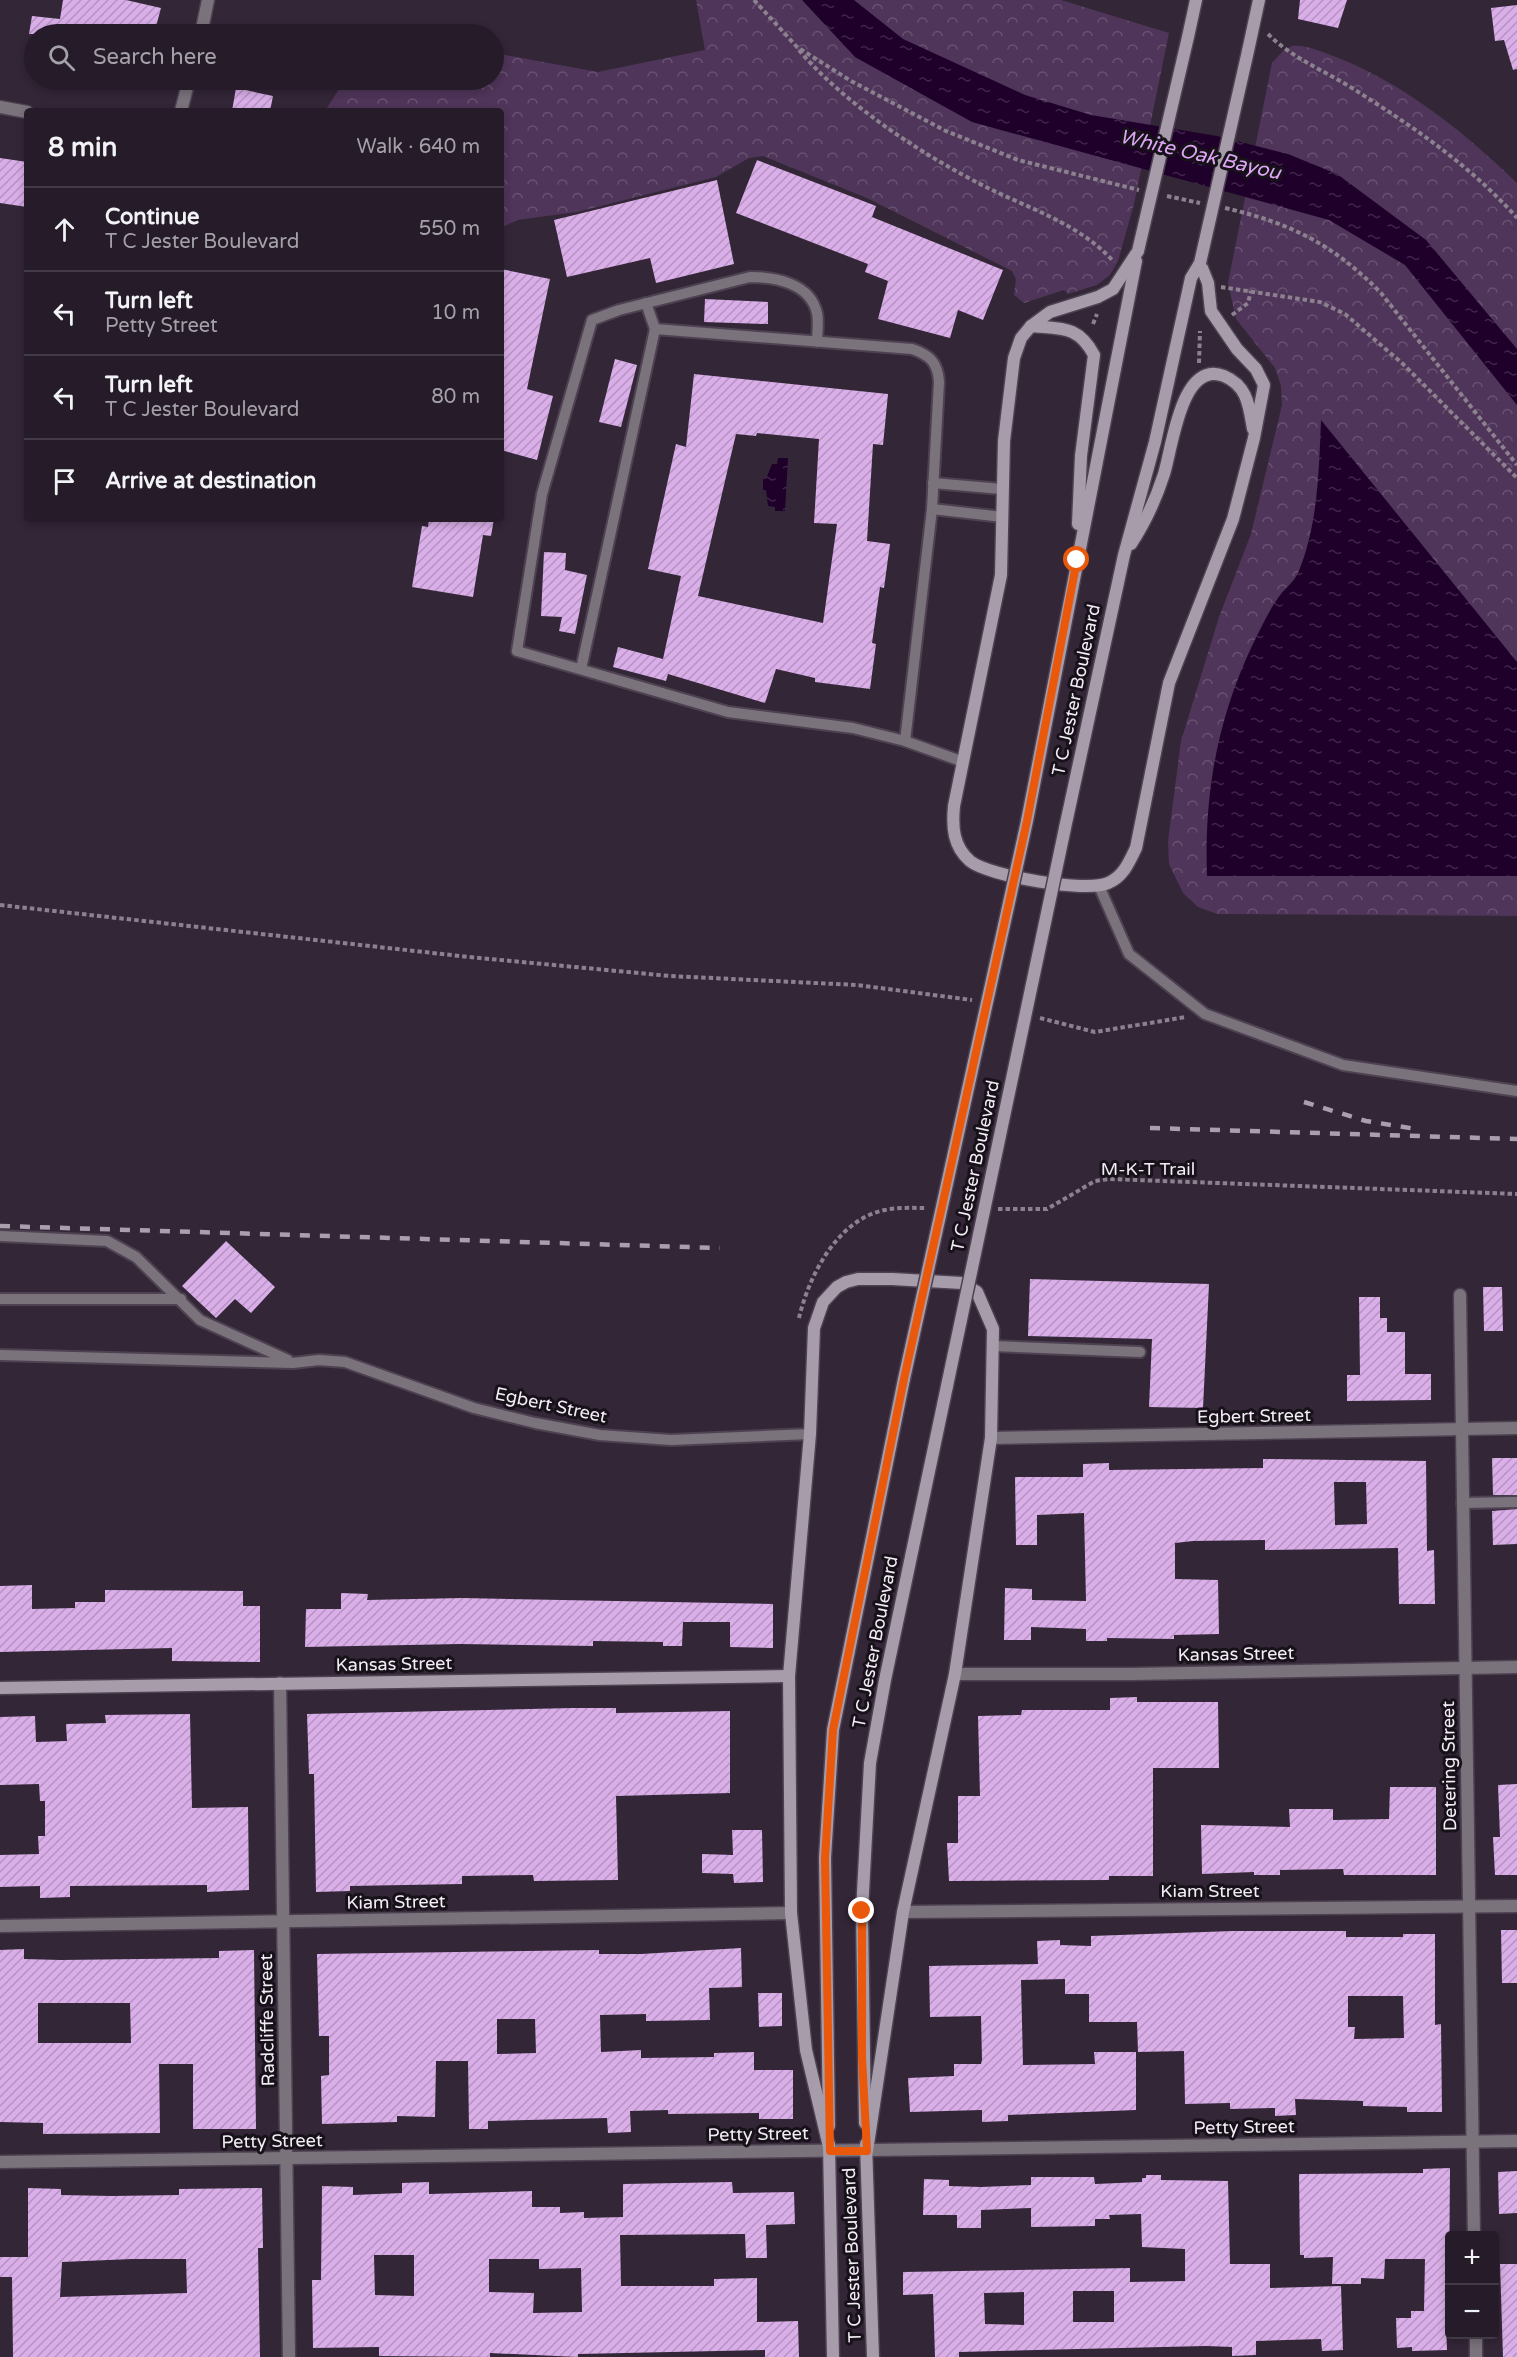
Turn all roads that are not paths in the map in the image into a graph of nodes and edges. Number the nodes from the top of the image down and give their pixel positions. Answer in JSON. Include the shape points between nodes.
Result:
{"nodes":[{"id":1,"x":208,"y":0,"type":"edge"},
{"id":2,"x":1196,"y":0,"type":"edge"},
{"id":3,"x":1259,"y":0,"type":"edge"},
{"id":4,"x":203,"y":24,"type":"edge"},
{"id":5,"x":186,"y":90,"type":"edge"},
{"id":6,"x":0,"y":106,"type":"edge"},
{"id":7,"x":182,"y":108,"type":"edge"},
{"id":8,"x":24,"y":111,"type":"edge"},
{"id":9,"x":1138,"y":251,"type":"junction"},
{"id":10,"x":1200,"y":263,"type":"junction"},
{"id":11,"x":646,"y":303,"type":"junction"},
{"id":12,"x":1031,"y":326,"type":"junction"},
{"id":13,"x":655,"y":329,"type":"junction"},
{"id":14,"x":817,"y":342,"type":"junction"},
{"id":15,"x":1254,"y":438,"type":"junction"},
{"id":16,"x":933,"y":483,"type":"junction"},
{"id":17,"x":1002,"y":489,"type":"junction"},
{"id":18,"x":932,"y":509,"type":"junction"},
{"id":19,"x":1003,"y":517,"type":"junction"},
{"id":20,"x":1124,"y":555,"type":"junction"},
{"id":21,"x":1077,"y":560,"type":"junction"},
{"id":22,"x":580,"y":669,"type":"junction"},
{"id":23,"x":905,"y":741,"type":"junction"},
{"id":24,"x":961,"y":761,"type":"junction"},
{"id":25,"x":1099,"y":886,"type":"junction"},
{"id":26,"x":1517,"y":1090,"type":"edge"},
{"id":27,"x":0,"y":1236,"type":"edge"},
{"id":28,"x":1460,"y":1295,"type":"dead end"},
{"id":29,"x":0,"y":1299,"type":"edge"},
{"id":30,"x":181,"y":1299,"type":"junction"},
{"id":31,"x":994,"y":1346,"type":"junction"},
{"id":32,"x":1140,"y":1352,"type":"dead end"},
{"id":33,"x":0,"y":1355,"type":"edge"},
{"id":34,"x":293,"y":1363,"type":"junction"},
{"id":35,"x":1517,"y":1428,"type":"edge"},
{"id":36,"x":1462,"y":1429,"type":"junction"},
{"id":37,"x":810,"y":1434,"type":"junction"},
{"id":38,"x":991,"y":1438,"type":"junction"},
{"id":39,"x":1517,"y":1502,"type":"edge"},
{"id":40,"x":1462,"y":1503,"type":"junction"},
{"id":41,"x":1517,"y":1667,"type":"edge"},
{"id":42,"x":1465,"y":1668,"type":"junction"},
{"id":43,"x":955,"y":1674,"type":"junction"},
{"id":44,"x":789,"y":1676,"type":"junction"},
{"id":45,"x":280,"y":1683,"type":"junction"},
{"id":46,"x":0,"y":1688,"type":"edge"},
{"id":47,"x":1517,"y":1906,"type":"edge"},
{"id":48,"x":1471,"y":1907,"type":"junction"},
{"id":49,"x":903,"y":1912,"type":"junction"},
{"id":50,"x":792,"y":1913,"type":"junction"},
{"id":51,"x":283,"y":1921,"type":"junction"},
{"id":52,"x":0,"y":1926,"type":"edge"},
{"id":53,"x":1517,"y":2141,"type":"edge"},
{"id":54,"x":1472,"y":2142,"type":"junction"},
{"id":55,"x":830,"y":2151,"type":"junction"},
{"id":56,"x":867,"y":2151,"type":"junction"},
{"id":57,"x":287,"y":2159,"type":"junction"},
{"id":58,"x":0,"y":2162,"type":"edge"},
{"id":59,"x":1474,"y":2231,"type":"edge"},
{"id":60,"x":1476,"y":2339,"type":"edge"},
{"id":61,"x":290,"y":2357,"type":"edge"},
{"id":62,"x":833,"y":2357,"type":"edge"},
{"id":63,"x":873,"y":2357,"type":"edge"},
{"id":64,"x":1476,"y":2357,"type":"edge"}],
"edges":[{"from":1,"to":4,"type":"street"},
{"from":2,"to":9,"type":"main road","name":"T C Jester Boulevard","bridge":true},
{"from":3,"to":10,"type":"main road","name":"T C Jester Boulevard","bridge":true},
{"from":5,"to":7,"type":"street"},
{"from":6,"to":8,"type":"street"},
{"from":9,"to":12,"type":"main road","via":[[1113,289],[1050,312]]},
{"from":9,"to":21,"type":"main road","name":"T C Jester Boulevard"},
{"from":10,"to":15,"type":"main road","via":[[1208,282],[1212,311],[1264,385]]},
{"from":10,"to":20,"type":"main road","name":"T C Jester Boulevard","via":[[1191,278],[1155,442]]},
{"from":11,"to":13,"type":"lane"},
{"from":11,"to":14,"type":"lane","via":[[750,277],[779,279],[802,291],[812,302],[818,314]]},
{"from":11,"to":22,"type":"lane","via":[[592,320],[542,494],[517,651]]},
{"from":12,"to":17,"type":"main road","via":[[1021,338],[1014,358]]},
{"from":12,"to":21,"type":"main road","via":[[1070,329],[1086,340],[1094,355],[1081,456]]},
{"from":13,"to":14,"type":"lane"},
{"from":13,"to":22,"type":"lane"},
{"from":14,"to":16,"type":"lane","via":[[912,349],[933,361],[939,369],[939,382]]},
{"from":15,"to":20,"type":"main road","via":[[1247,398],[1240,386],[1214,374],[1196,382],[1181,408],[1165,473],[1148,517]]},
{"from":15,"to":25,"type":"main road","via":[[1233,519],[1169,683],[1136,848],[1123,872]]},
{"from":16,"to":17,"type":"lane"},
{"from":16,"to":18,"type":"lane"},
{"from":17,"to":19,"type":"main road"},
{"from":18,"to":19,"type":"lane"},
{"from":18,"to":23,"type":"lane"},
{"from":19,"to":24,"type":"main road","via":[[1001,575]]},
{"from":20,"to":56,"type":"main road","name":"T C Jester Boulevard","bridge":true,"via":[[870,1763],[862,1911],[862,2057]]},
{"from":21,"to":55,"type":"main road","name":"T C Jester Boulevard","bridge":true,"via":[[1027,821],[904,1379],[833,1730],[825,1858]]},
{"from":22,"to":23,"type":"lane","via":[[728,712],[853,728]]},
{"from":23,"to":24,"type":"lane"},
{"from":24,"to":25,"type":"main road","via":[[952,824],[956,843],[970,861],[995,871],[1060,885]]},
{"from":25,"to":26,"type":"lane","via":[[1129,954],[1205,1014],[1343,1065]]},
{"from":27,"to":30,"type":"lane","via":[[107,1241],[136,1257]]},
{"from":28,"to":36,"type":"street","name":"Detering Street"},
{"from":29,"to":30,"type":"lane"},
{"from":30,"to":34,"type":"lane","via":[[200,1320]]},
{"from":31,"to":32,"type":"lane"},
{"from":31,"to":37,"type":"main road","via":[[990,1319],[972,1286],[962,1282],[892,1279],[846,1282],[823,1302],[814,1328]]},
{"from":31,"to":38,"type":"main road"},
{"from":33,"to":34,"type":"lane","name":"Egbert Street"},
{"from":34,"to":37,"type":"lane","name":"Egbert Street","via":[[345,1362],[474,1408],[600,1435],[671,1440]]},
{"from":35,"to":36,"type":"street","name":"Egbert Street"},
{"from":36,"to":38,"type":"street","name":"Egbert Street"},
{"from":36,"to":40,"type":"street","name":"Detering Street"},
{"from":37,"to":44,"type":"main road"},
{"from":38,"to":43,"type":"main road"},
{"from":39,"to":40,"type":"lane"},
{"from":40,"to":42,"type":"street","name":"Detering Street"},
{"from":41,"to":42,"type":"street","name":"Kansas Street"},
{"from":42,"to":43,"type":"street","name":"Kansas Street"},
{"from":42,"to":48,"type":"street","name":"Detering Street"},
{"from":43,"to":49,"type":"main road"},
{"from":44,"to":45,"type":"main road","name":"Kansas Street"},
{"from":44,"to":50,"type":"main road"},
{"from":45,"to":46,"type":"main road","name":"Kansas Street"},
{"from":45,"to":51,"type":"street","name":"Radcliffe Street"},
{"from":47,"to":48,"type":"street","name":"Kiam Street"},
{"from":48,"to":49,"type":"street","name":"Kiam Street"},
{"from":48,"to":54,"type":"street","name":"Detering Street"},
{"from":49,"to":56,"type":"main road"},
{"from":50,"to":51,"type":"street","name":"Kiam Street"},
{"from":50,"to":55,"type":"main road","via":[[806,2050]]},
{"from":51,"to":52,"type":"street","name":"Kiam Street"},
{"from":51,"to":57,"type":"street","name":"Radcliffe Street"},
{"from":53,"to":54,"type":"street","name":"Petty Street"},
{"from":54,"to":56,"type":"street","name":"Petty Street"},
{"from":54,"to":59,"type":"street","name":"Detering Street"},
{"from":55,"to":56,"type":"street","name":"Petty Street"},
{"from":55,"to":57,"type":"street","name":"Petty Street"},
{"from":55,"to":62,"type":"main road","name":"T C Jester Boulevard"},
{"from":56,"to":63,"type":"main road","name":"T C Jester Boulevard"},
{"from":57,"to":58,"type":"street","name":"Petty Street"},
{"from":57,"to":61,"type":"street","name":"Radcliffe Street"},
{"from":60,"to":64,"type":"street"}]}
